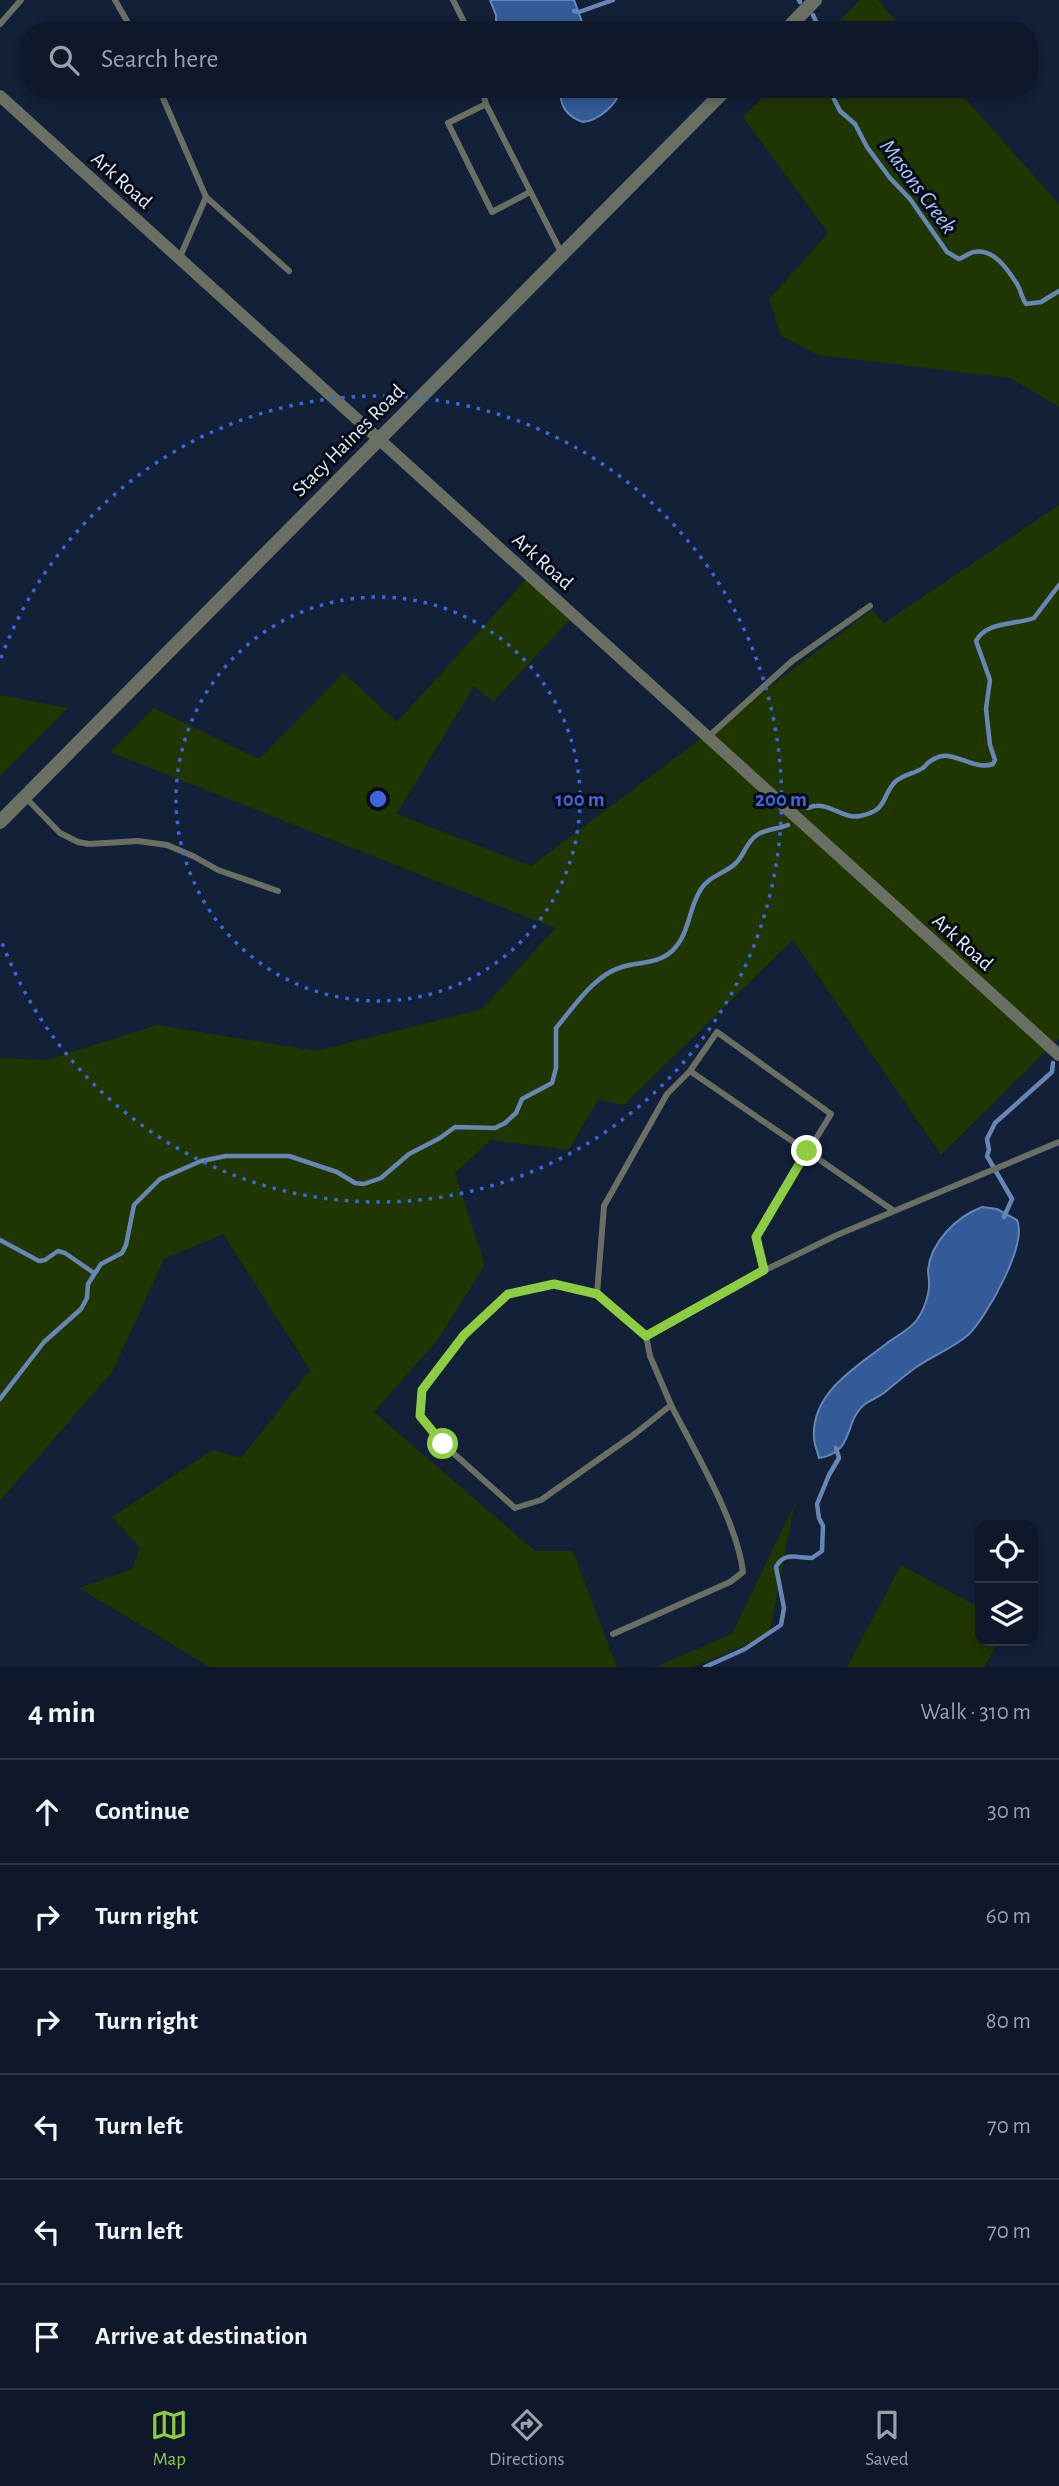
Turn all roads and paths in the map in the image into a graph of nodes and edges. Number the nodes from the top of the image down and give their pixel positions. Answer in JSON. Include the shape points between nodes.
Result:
{"nodes":[{"id":1,"x":22,"y":0,"type":"edge"},
{"id":2,"x":115,"y":0,"type":"edge"},
{"id":3,"x":453,"y":0,"type":"edge"},
{"id":4,"x":815,"y":0,"type":"edge"},
{"id":5,"x":127,"y":21,"type":"edge"},
{"id":6,"x":464,"y":21,"type":"edge"},
{"id":7,"x":794,"y":21,"type":"edge"},
{"id":8,"x":0,"y":23,"type":"edge"},
{"id":9,"x":0,"y":96,"type":"edge"},
{"id":10,"x":163,"y":98,"type":"edge"},
{"id":11,"x":484,"y":98,"type":"edge"},
{"id":12,"x":717,"y":98,"type":"edge"},
{"id":13,"x":486,"y":104,"type":"junction"},
{"id":14,"x":530,"y":192,"type":"junction"},
{"id":15,"x":206,"y":197,"type":"junction"},
{"id":16,"x":562,"y":255,"type":"junction"},
{"id":17,"x":179,"y":258,"type":"junction"},
{"id":18,"x":289,"y":271,"type":"dead end"},
{"id":19,"x":379,"y":439,"type":"junction"},
{"id":20,"x":870,"y":606,"type":"dead end"},
{"id":21,"x":708,"y":737,"type":"junction"},
{"id":22,"x":25,"y":797,"type":"junction"},
{"id":23,"x":0,"y":821,"type":"edge"},
{"id":24,"x":278,"y":891,"type":"dead end"},
{"id":25,"x":1059,"y":1055,"type":"edge"},
{"id":26,"x":690,"y":1071,"type":"junction"},
{"id":27,"x":1059,"y":1142,"type":"edge"},
{"id":28,"x":807,"y":1151,"type":"junction"},
{"id":29,"x":894,"y":1211,"type":"junction"},
{"id":30,"x":764,"y":1270,"type":"junction"},
{"id":31,"x":597,"y":1294,"type":"junction"},
{"id":32,"x":646,"y":1336,"type":"junction"},
{"id":33,"x":671,"y":1405,"type":"junction"},
{"id":34,"x":612,"y":1633,"type":"dead end"}],
"edges":[{"from":1,"to":8,"type":"lane"},
{"from":2,"to":5,"type":"lane"},
{"from":3,"to":6,"type":"lane"},
{"from":4,"to":7,"type":"street"},
{"from":9,"to":17,"type":"street","name":"Ark Road"},
{"from":10,"to":15,"type":"lane"},
{"from":11,"to":13,"type":"lane"},
{"from":12,"to":16,"type":"street","name":"Stacy Haines Road"},
{"from":13,"to":14,"type":"lane"},
{"from":13,"to":14,"type":"lane","via":[[448,123],[492,212]]},
{"from":14,"to":16,"type":"lane"},
{"from":15,"to":17,"type":"lane"},
{"from":15,"to":18,"type":"lane"},
{"from":16,"to":19,"type":"street","name":"Stacy Haines Road"},
{"from":17,"to":19,"type":"street","name":"Ark Road"},
{"from":19,"to":21,"type":"street","name":"Ark Road"},
{"from":19,"to":22,"type":"street","name":"Stacy Haines Road"},
{"from":20,"to":21,"type":"lane","via":[[792,661]]},
{"from":21,"to":25,"type":"street","name":"Ark Road"},
{"from":22,"to":23,"type":"street","name":"Stacy Haines Road"},
{"from":22,"to":24,"type":"lane","via":[[69,838],[89,844],[138,841],[166,845]]},
{"from":26,"to":28,"type":"lane"},
{"from":26,"to":28,"type":"lane","via":[[717,1032],[831,1114]]},
{"from":26,"to":31,"type":"lane","via":[[667,1094],[604,1206]]},
{"from":27,"to":29,"type":"lane"},
{"from":28,"to":29,"type":"lane"},
{"from":28,"to":30,"type":"lane","via":[[756,1237]]},
{"from":29,"to":30,"type":"lane"},
{"from":30,"to":32,"type":"lane"},
{"from":31,"to":32,"type":"lane"},
{"from":31,"to":33,"type":"lane","via":[[554,1284],[508,1294],[464,1335],[422,1390],[420,1416],[443,1444],[515,1508],[541,1500]]},
{"from":32,"to":33,"type":"lane"},
{"from":33,"to":34,"type":"lane","via":[[720,1502],[743,1572],[730,1582]]}]}
